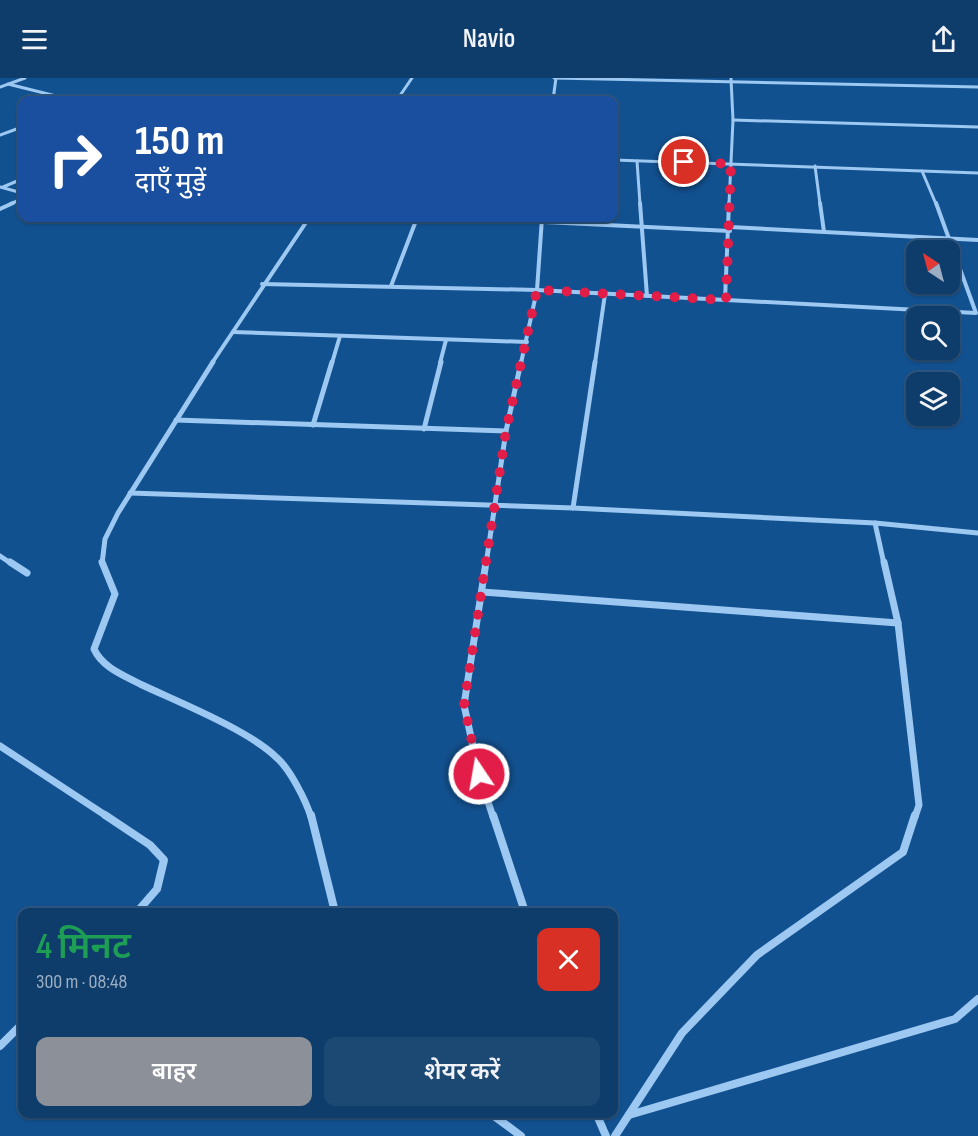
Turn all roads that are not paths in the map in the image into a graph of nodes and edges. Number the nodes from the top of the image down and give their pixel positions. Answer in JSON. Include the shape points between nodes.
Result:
{"nodes":[{"id":1,"x":25,"y":78,"type":"edge"},
{"id":2,"x":412,"y":78,"type":"edge"},
{"id":3,"x":555,"y":78,"type":"edge"},
{"id":4,"x":828,"y":78,"type":"edge"},
{"id":5,"x":731,"y":80,"type":"edge"},
{"id":6,"x":8,"y":84,"type":"junction"},
{"id":7,"x":831,"y":84,"type":"junction"},
{"id":8,"x":0,"y":87,"type":"edge"},
{"id":9,"x":978,"y":87,"type":"edge"},
{"id":10,"x":56,"y":96,"type":"edge"},
{"id":11,"x":400,"y":96,"type":"edge"},
{"id":12,"x":553,"y":96,"type":"edge"},
{"id":13,"x":733,"y":120,"type":"junction"},
{"id":14,"x":978,"y":127,"type":"edge"},
{"id":15,"x":18,"y":128,"type":"edge"},
{"id":16,"x":0,"y":135,"type":"edge"},
{"id":17,"x":618,"y":160,"type":"edge"},
{"id":18,"x":637,"y":161,"type":"junction"},
{"id":19,"x":731,"y":164,"type":"junction"},
{"id":20,"x":815,"y":166,"type":"junction"},
{"id":21,"x":921,"y":171,"type":"junction"},
{"id":22,"x":978,"y":173,"type":"edge"},
{"id":23,"x":18,"y":181,"type":"edge"},
{"id":24,"x":1,"y":187,"type":"edge"},
{"id":25,"x":18,"y":192,"type":"edge"},
{"id":26,"x":18,"y":201,"type":"edge"},
{"id":27,"x":0,"y":209,"type":"edge"},
{"id":28,"x":306,"y":222,"type":"edge"},
{"id":29,"x":415,"y":222,"type":"edge"},
{"id":30,"x":542,"y":222,"type":"edge"},
{"id":31,"x":592,"y":222,"type":"edge"},
{"id":32,"x":641,"y":225,"type":"junction"},
{"id":33,"x":730,"y":229,"type":"junction"},
{"id":34,"x":824,"y":232,"type":"junction"},
{"id":35,"x":951,"y":239,"type":"junction"},
{"id":36,"x":978,"y":240,"type":"edge"},
{"id":37,"x":262,"y":284,"type":"junction"},
{"id":38,"x":391,"y":286,"type":"junction"},
{"id":39,"x":537,"y":290,"type":"junction"},
{"id":40,"x":604,"y":294,"type":"junction"},
{"id":41,"x":647,"y":296,"type":"junction"},
{"id":42,"x":726,"y":300,"type":"junction"},
{"id":43,"x":977,"y":313,"type":"edge"},
{"id":44,"x":233,"y":332,"type":"junction"},
{"id":45,"x":340,"y":336,"type":"junction"},
{"id":46,"x":446,"y":340,"type":"junction"},
{"id":47,"x":527,"y":342,"type":"junction"},
{"id":48,"x":176,"y":420,"type":"junction"},
{"id":49,"x":313,"y":425,"type":"junction"},
{"id":50,"x":424,"y":429,"type":"junction"},
{"id":51,"x":506,"y":431,"type":"junction"},
{"id":52,"x":130,"y":494,"type":"junction"},
{"id":53,"x":495,"y":505,"type":"junction"},
{"id":54,"x":573,"y":508,"type":"junction"},
{"id":55,"x":875,"y":523,"type":"junction"},
{"id":56,"x":978,"y":533,"type":"edge"},
{"id":57,"x":0,"y":556,"type":"edge"},
{"id":58,"x":27,"y":573,"type":"dead end"},
{"id":59,"x":482,"y":592,"type":"junction"},
{"id":60,"x":898,"y":623,"type":"junction"},
{"id":61,"x":0,"y":746,"type":"edge"},
{"id":62,"x":141,"y":908,"type":"edge"},
{"id":63,"x":334,"y":908,"type":"edge"},
{"id":64,"x":524,"y":908,"type":"edge"},
{"id":65,"x":978,"y":999,"type":"edge"},
{"id":66,"x":18,"y":1028,"type":"edge"},
{"id":67,"x":0,"y":1046,"type":"edge"},
{"id":68,"x":629,"y":1115,"type":"junction"},
{"id":69,"x":497,"y":1118,"type":"edge"},
{"id":70,"x":598,"y":1118,"type":"edge"},
{"id":71,"x":521,"y":1136,"type":"edge"},
{"id":72,"x":606,"y":1136,"type":"edge"},
{"id":73,"x":615,"y":1136,"type":"edge"}],
"edges":[{"from":1,"to":6,"type":"street"},
{"from":2,"to":11,"type":"street"},
{"from":3,"to":5,"type":"street"},
{"from":3,"to":12,"type":"street"},
{"from":4,"to":7,"type":"street"},
{"from":5,"to":7,"type":"street"},
{"from":5,"to":13,"type":"street"},
{"from":6,"to":8,"type":"street"},
{"from":6,"to":10,"type":"street"},
{"from":7,"to":9,"type":"street"},
{"from":13,"to":14,"type":"street"},
{"from":13,"to":19,"type":"street"},
{"from":15,"to":16,"type":"street"},
{"from":17,"to":18,"type":"street"},
{"from":18,"to":19,"type":"street"},
{"from":18,"to":32,"type":"street"},
{"from":19,"to":20,"type":"street"},
{"from":19,"to":33,"type":"street"},
{"from":20,"to":21,"type":"street"},
{"from":20,"to":34,"type":"street"},
{"from":21,"to":22,"type":"street"},
{"from":21,"to":35,"type":"street"},
{"from":23,"to":24,"type":"street"},
{"from":24,"to":25,"type":"street"},
{"from":26,"to":27,"type":"street"},
{"from":28,"to":37,"type":"street"},
{"from":29,"to":38,"type":"street"},
{"from":30,"to":39,"type":"street"},
{"from":31,"to":32,"type":"street"},
{"from":32,"to":33,"type":"street"},
{"from":32,"to":41,"type":"street"},
{"from":33,"to":34,"type":"street"},
{"from":33,"to":42,"type":"street"},
{"from":34,"to":35,"type":"street"},
{"from":35,"to":36,"type":"street"},
{"from":35,"to":43,"type":"street"},
{"from":37,"to":38,"type":"street"},
{"from":37,"to":44,"type":"street"},
{"from":38,"to":39,"type":"street"},
{"from":39,"to":40,"type":"street"},
{"from":39,"to":47,"type":"street"},
{"from":40,"to":41,"type":"street"},
{"from":40,"to":54,"type":"street"},
{"from":41,"to":42,"type":"street"},
{"from":42,"to":43,"type":"street"},
{"from":44,"to":45,"type":"street"},
{"from":44,"to":48,"type":"street"},
{"from":45,"to":46,"type":"street"},
{"from":45,"to":49,"type":"street"},
{"from":46,"to":47,"type":"street"},
{"from":46,"to":50,"type":"street"},
{"from":47,"to":51,"type":"street"},
{"from":48,"to":49,"type":"street"},
{"from":48,"to":52,"type":"street"},
{"from":49,"to":50,"type":"street"},
{"from":50,"to":51,"type":"street"},
{"from":51,"to":53,"type":"street"},
{"from":52,"to":53,"type":"street"},
{"from":52,"to":63,"type":"street","via":[[101,553],[103,572],[115,594],[94,649],[99,660],[243,735],[278,758],[308,804]]},
{"from":53,"to":54,"type":"street"},
{"from":53,"to":59,"type":"street"},
{"from":54,"to":55,"type":"street"},
{"from":55,"to":56,"type":"street"},
{"from":55,"to":60,"type":"street"},
{"from":57,"to":58,"type":"street"},
{"from":59,"to":60,"type":"street"},
{"from":59,"to":64,"type":"street","via":[[464,705],[479,774]]},
{"from":60,"to":68,"type":"street","via":[[919,805],[903,852],[757,955],[682,1033]]},
{"from":61,"to":62,"type":"street","via":[[150,845],[164,860],[164,876],[156,894]]},
{"from":65,"to":68,"type":"street","via":[[955,1018]]},
{"from":66,"to":67,"type":"street"},
{"from":68,"to":73,"type":"street"},
{"from":69,"to":71,"type":"street"},
{"from":70,"to":72,"type":"street"}]}
